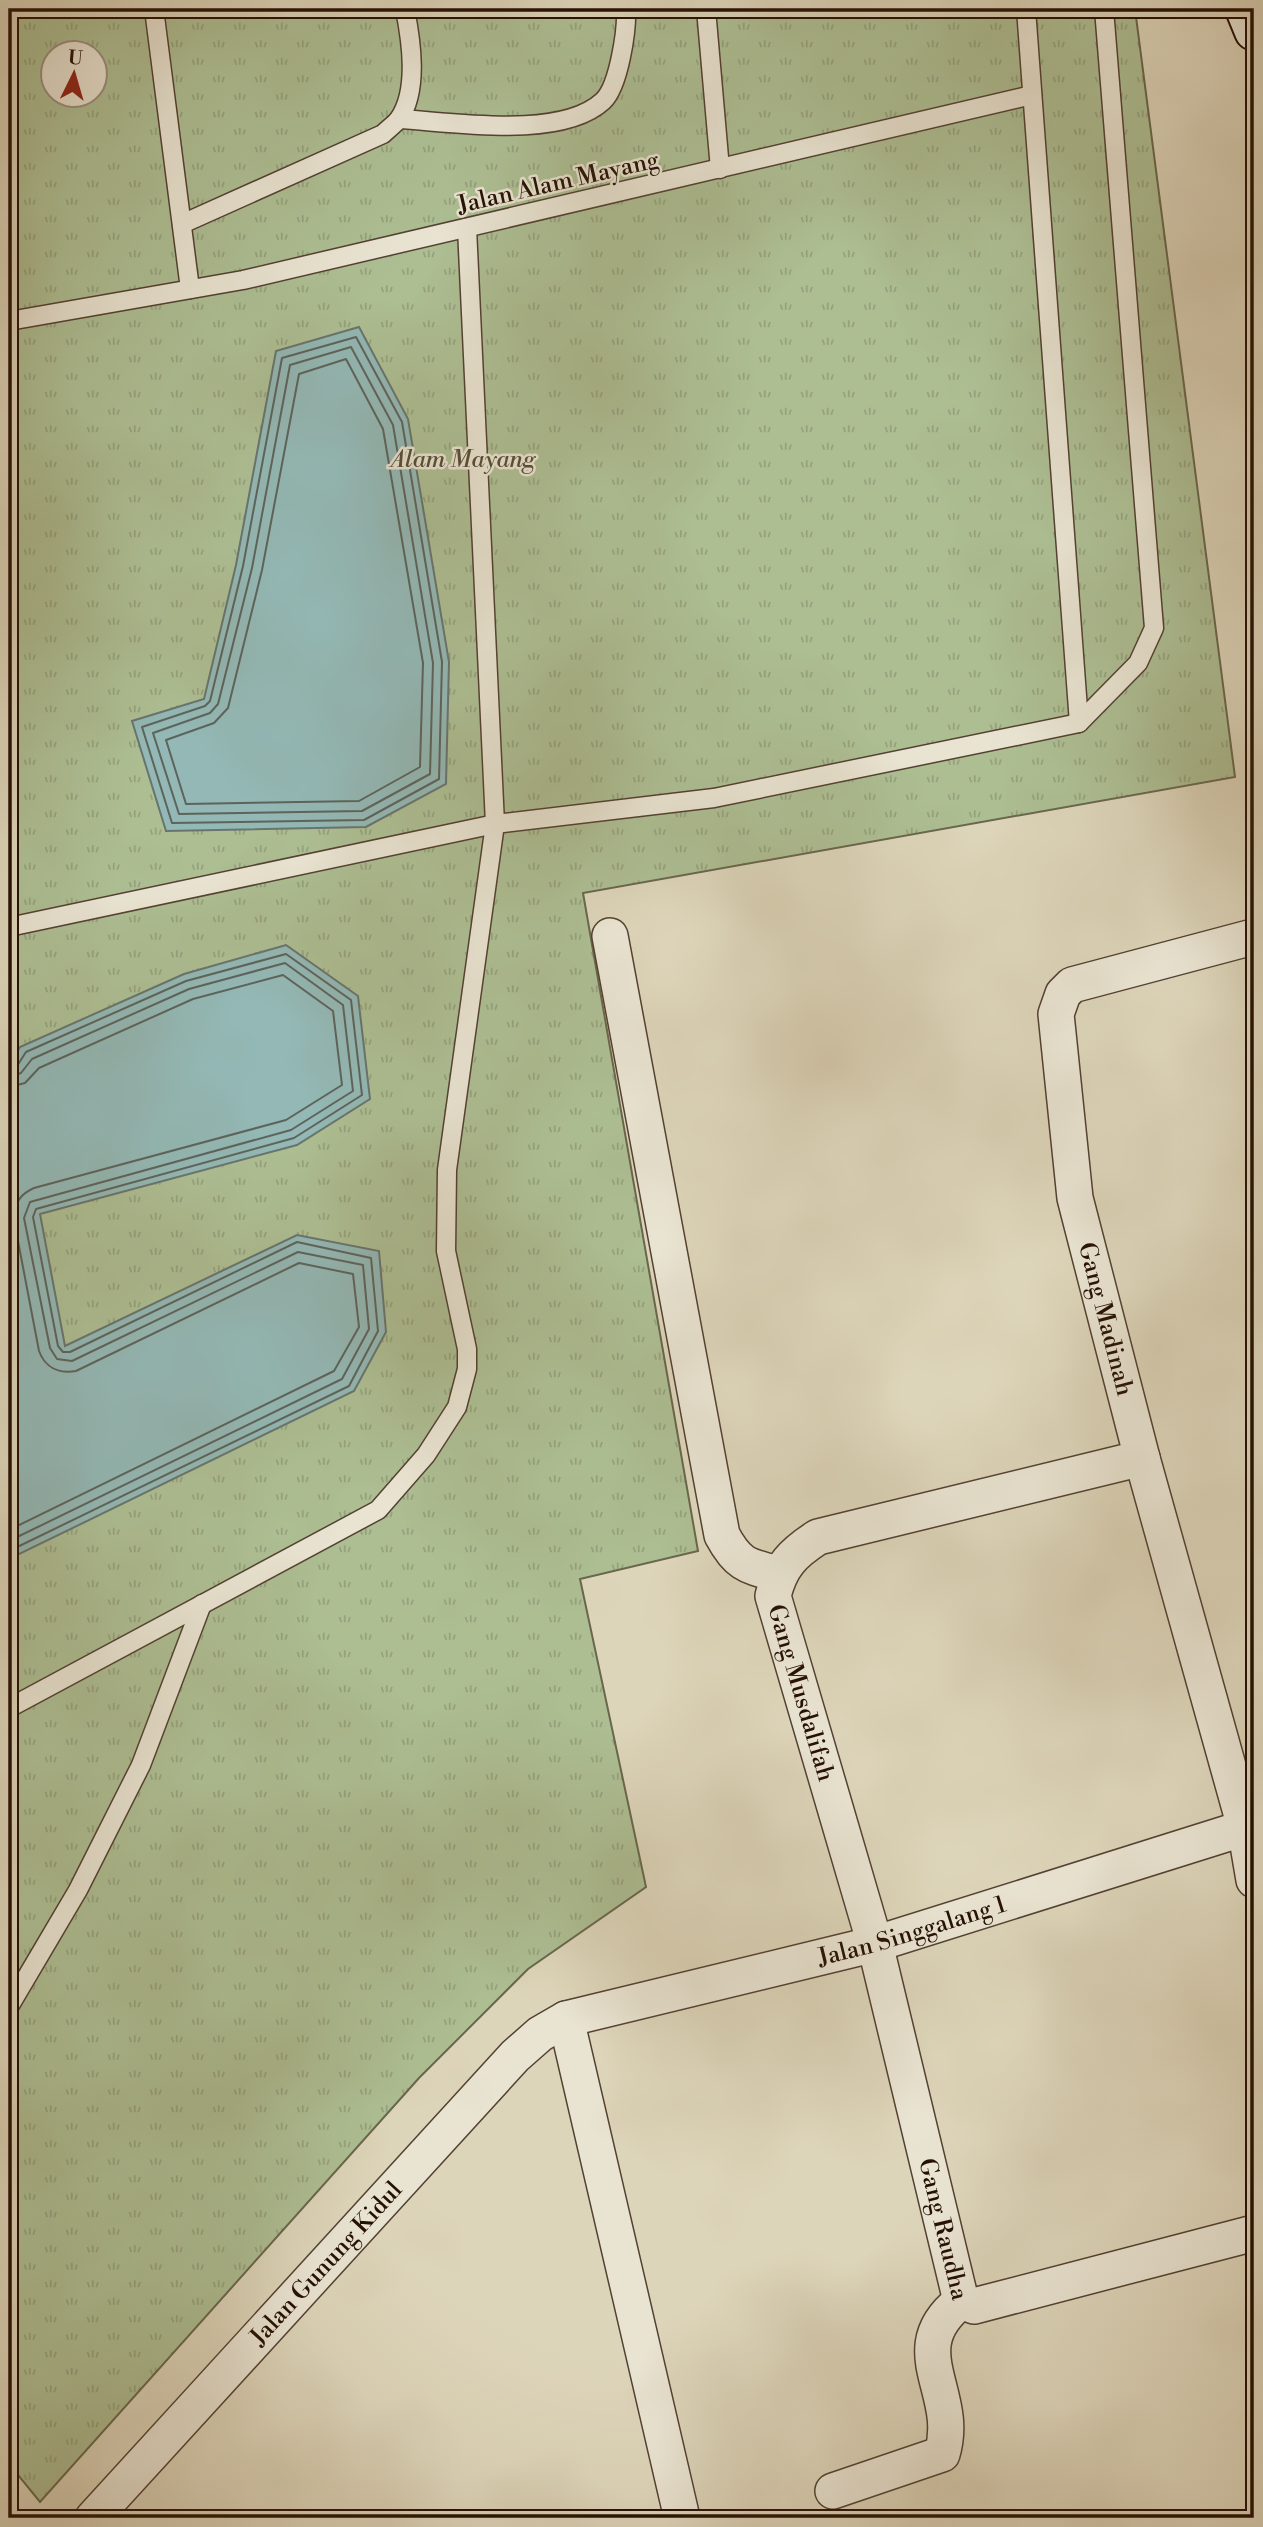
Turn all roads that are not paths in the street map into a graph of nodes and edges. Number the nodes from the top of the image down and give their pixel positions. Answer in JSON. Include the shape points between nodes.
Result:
{"nodes":[{"id":1,"x":154,"y":9,"type":"edge"},
{"id":2,"x":405,"y":9,"type":"edge"},
{"id":3,"x":626,"y":9,"type":"edge"},
{"id":4,"x":706,"y":9,"type":"edge"},
{"id":5,"x":1026,"y":9,"type":"edge"},
{"id":6,"x":1104,"y":9,"type":"edge"},
{"id":7,"x":1245,"y":9,"type":"edge"},
{"id":8,"x":1254,"y":31,"type":"edge"},
{"id":9,"x":1032,"y":95,"type":"junction"},
{"id":10,"x":399,"y":119,"type":"junction"},
{"id":11,"x":720,"y":169,"type":"junction"},
{"id":12,"x":182,"y":224,"type":"junction"},
{"id":13,"x":467,"y":229,"type":"junction"},
{"id":14,"x":190,"y":289,"type":"junction"},
{"id":15,"x":9,"y":321,"type":"edge"},
{"id":16,"x":1079,"y":723,"type":"junction"},
{"id":17,"x":495,"y":824,"type":"junction"},
{"id":18,"x":10,"y":921,"type":"edge"},
{"id":19,"x":610,"y":936,"type":"dead end"},
{"id":20,"x":1249,"y":938,"type":"dead end"},
{"id":21,"x":1142,"y":1458,"type":"junction"},
{"id":22,"x":778,"y":1574,"type":"junction"},
{"id":23,"x":202,"y":1604,"type":"junction"},
{"id":24,"x":9,"y":1708,"type":"edge"},
{"id":25,"x":1249,"y":1826,"type":"edge"},
{"id":26,"x":1254,"y":1880,"type":"edge"},
{"id":27,"x":875,"y":1944,"type":"junction"},
{"id":28,"x":9,"y":2007,"type":"edge"},
{"id":29,"x":566,"y":2019,"type":"junction"},
{"id":30,"x":1254,"y":2233,"type":"edge"},
{"id":31,"x":961,"y":2301,"type":"junction"},
{"id":32,"x":833,"y":2491,"type":"dead end"},
{"id":33,"x":93,"y":2518,"type":"edge"},
{"id":34,"x":682,"y":2518,"type":"edge"}],
"edges":[{"from":1,"to":12,"type":"lane"},
{"from":2,"to":10,"type":"lane","via":[[411,38],[409,86]]},
{"from":3,"to":10,"type":"lane","via":[[618,72],[605,100],[584,115],[550,123],[504,125]]},
{"from":4,"to":11,"type":"lane"},
{"from":5,"to":9,"type":"lane"},
{"from":6,"to":16,"type":"lane","via":[[1154,628],[1138,663]]},
{"from":7,"to":8,"type":"main road"},
{"from":9,"to":11,"type":"lane","name":"Jalan Alam Mayang"},
{"from":9,"to":16,"type":"lane"},
{"from":10,"to":12,"type":"lane","via":[[383,134]]},
{"from":11,"to":13,"type":"lane","name":"Jalan Alam Mayang"},
{"from":12,"to":14,"type":"lane"},
{"from":13,"to":14,"type":"lane","name":"Jalan Alam Mayang"},
{"from":13,"to":17,"type":"lane"},
{"from":14,"to":15,"type":"lane","name":"Jalan Alam Mayang"},
{"from":16,"to":17,"type":"lane","via":[[714,799]]},
{"from":17,"to":18,"type":"lane"},
{"from":17,"to":23,"type":"lane","via":[[447,1170],[446,1251],[467,1349],[457,1407],[426,1455],[378,1510]]},
{"from":19,"to":22,"type":"street","via":[[722,1535],[745,1566]]},
{"from":20,"to":21,"type":"street","name":"Gang Madinah","via":[[1072,985],[1057,1003],[1075,1198]]},
{"from":21,"to":22,"type":"street","name":"Gang Musdalifah","via":[[818,1537],[793,1553]]},
{"from":21,"to":25,"type":"street","name":"Gang Madinah"},
{"from":22,"to":27,"type":"street","name":"Gang Musdalifah","via":[[773,1596]]},
{"from":23,"to":24,"type":"lane"},
{"from":23,"to":28,"type":"lane","via":[[141,1765],[78,1890]]},
{"from":25,"to":26,"type":"street"},
{"from":25,"to":27,"type":"street","name":"Jalan Singgalang 1"},
{"from":27,"to":29,"type":"street","name":"Jalan Singgalang 1"},
{"from":27,"to":31,"type":"street","name":"Gang Raudha"},
{"from":29,"to":33,"type":"street","name":"Jalan Gunung Kidul","via":[[515,2056]]},
{"from":29,"to":34,"type":"street"},
{"from":30,"to":31,"type":"street","name":"Gang Raudha","via":[[974,2306]]},
{"from":31,"to":32,"type":"street","via":[[945,2313],[932,2344],[931,2358],[947,2413],[948,2435],[942,2454]]}]}
